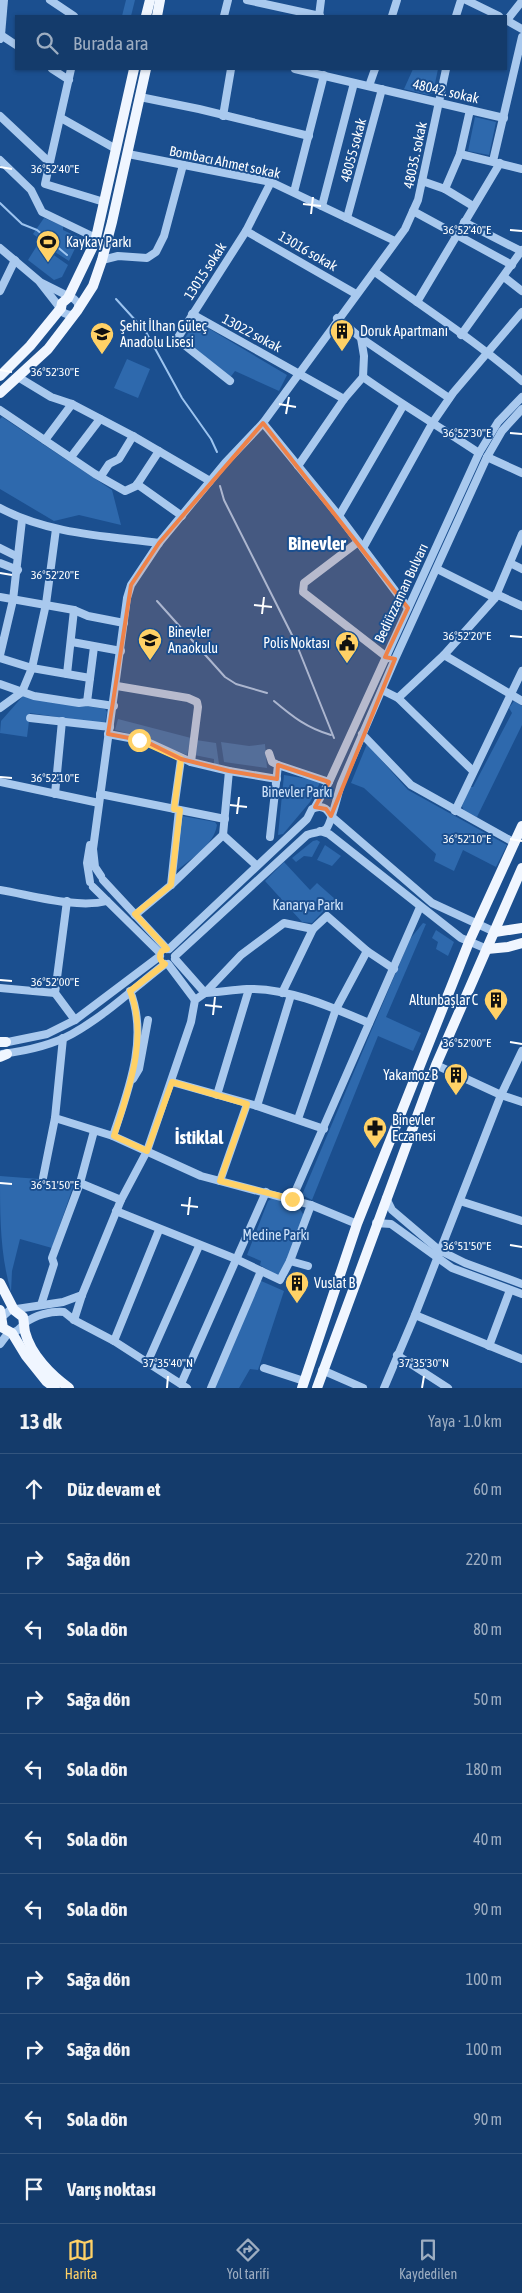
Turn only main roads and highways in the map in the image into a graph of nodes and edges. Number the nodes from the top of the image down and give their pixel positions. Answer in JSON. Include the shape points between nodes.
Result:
{"nodes":[{"id":1,"x":150,"y":0,"type":"edge"},
{"id":2,"x":160,"y":0,"type":"edge"},
{"id":3,"x":146,"y":15,"type":"edge"},
{"id":4,"x":157,"y":15,"type":"edge"},
{"id":5,"x":133,"y":70,"type":"edge"},
{"id":6,"x":146,"y":70,"type":"edge"},
{"id":7,"x":0,"y":376,"type":"edge"},
{"id":8,"x":0,"y":393,"type":"edge"},
{"id":9,"x":522,"y":826,"type":"edge"},
{"id":10,"x":522,"y":868,"type":"edge"},
{"id":11,"x":503,"y":913,"type":"junction"},
{"id":12,"x":522,"y":928,"type":"edge"},
{"id":13,"x":511,"y":931,"type":"junction"},
{"id":14,"x":495,"y":932,"type":"junction"},
{"id":15,"x":522,"y":943,"type":"edge"},
{"id":16,"x":487,"y":948,"type":"junction"},
{"id":17,"x":502,"y":948,"type":"junction"},
{"id":18,"x":482,"y":961,"type":"junction"},
{"id":19,"x":0,"y":1283,"type":"edge"},
{"id":20,"x":4,"y":1324,"type":"edge"},
{"id":21,"x":44,"y":1384,"type":"edge"},
{"id":22,"x":303,"y":1385,"type":"edge"},
{"id":23,"x":55,"y":1388,"type":"edge"},
{"id":24,"x":69,"y":1388,"type":"edge"},
{"id":25,"x":317,"y":1388,"type":"edge"}],
"edges":[{"from":1,"to":3,"type":"main road"},
{"from":2,"to":4,"type":"main road"},
{"from":5,"to":7,"type":"main road","via":[[96,238],[84,269],[61,308]]},
{"from":6,"to":8,"type":"main road","via":[[102,260],[92,286],[48,349]]},
{"from":9,"to":22,"type":"main road","via":[[469,942],[357,1224]]},
{"from":10,"to":11,"type":"main road"},
{"from":11,"to":13,"type":"main road","via":[[504,924]]},
{"from":11,"to":14,"type":"main road"},
{"from":12,"to":13,"type":"main road"},
{"from":13,"to":14,"type":"main road"},
{"from":14,"to":16,"type":"main road"},
{"from":15,"to":17,"type":"main road"},
{"from":16,"to":17,"type":"main road"},
{"from":16,"to":18,"type":"main road"},
{"from":17,"to":18,"type":"main road"},
{"from":18,"to":25,"type":"main road","via":[[436,1065]]},
{"from":19,"to":24,"type":"main road","via":[[14,1310],[21,1314],[29,1343],[52,1375]]},
{"from":20,"to":21,"type":"main road"},
{"from":21,"to":23,"type":"main road"}]}
